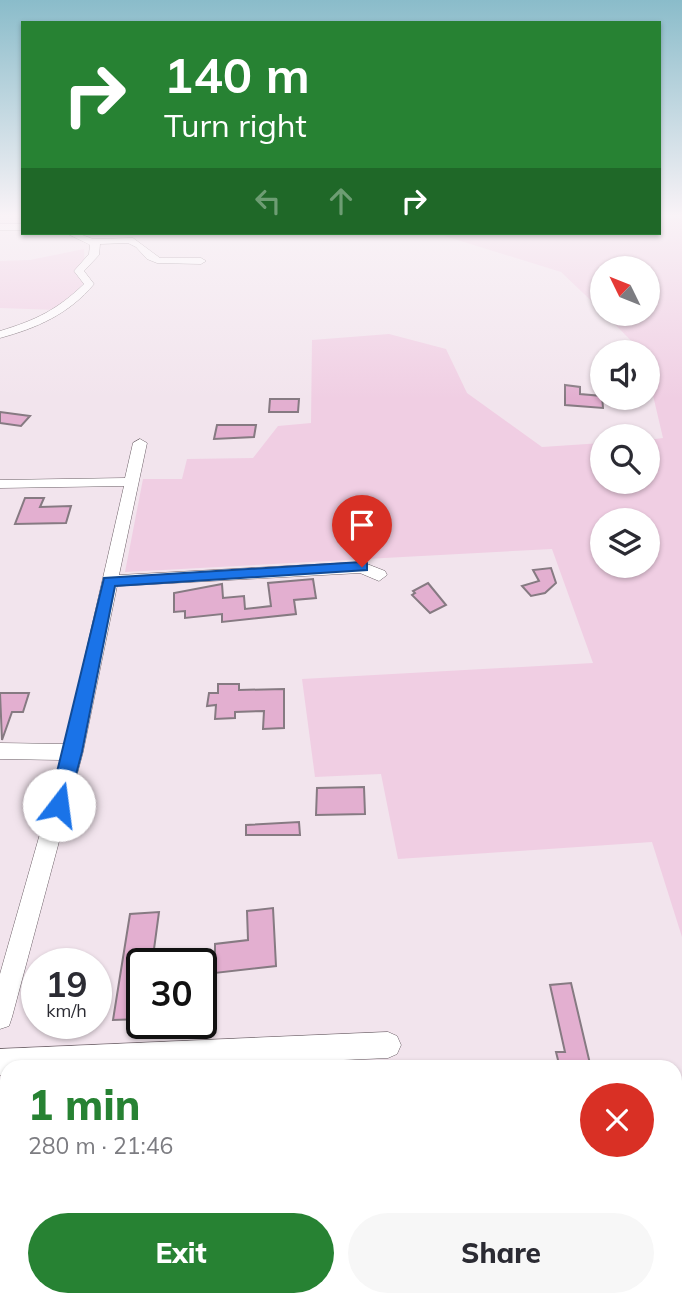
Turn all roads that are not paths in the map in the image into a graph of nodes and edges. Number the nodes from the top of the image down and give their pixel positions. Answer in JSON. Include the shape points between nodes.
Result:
{"nodes":[{"id":1,"x":84,"y":277,"type":"edge"},
{"id":2,"x":0,"y":335,"type":"edge"},
{"id":3,"x":140,"y":443,"type":"dead end"},
{"id":4,"x":129,"y":482,"type":"junction"},
{"id":5,"x":0,"y":484,"type":"edge"},
{"id":6,"x":379,"y":575,"type":"dead end"},
{"id":7,"x":109,"y":582,"type":"junction"},
{"id":8,"x":0,"y":751,"type":"edge"},
{"id":9,"x":73,"y":752,"type":"junction"},
{"id":10,"x":0,"y":1017,"type":"edge"},
{"id":11,"x":388,"y":1045,"type":"dead end"},
{"id":12,"x":46,"y":1060,"type":"edge"}],
"edges":[{"from":1,"to":2,"type":"street","via":[[89,284],[70,303],[43,321]]},
{"from":3,"to":4,"type":"street"},
{"from":4,"to":5,"type":"street"},
{"from":4,"to":7,"type":"street"},
{"from":6,"to":7,"type":"street","via":[[362,567]]},
{"from":7,"to":9,"type":"street"},
{"from":8,"to":9,"type":"street"},
{"from":9,"to":10,"type":"street"},
{"from":11,"to":12,"type":"street"}]}
